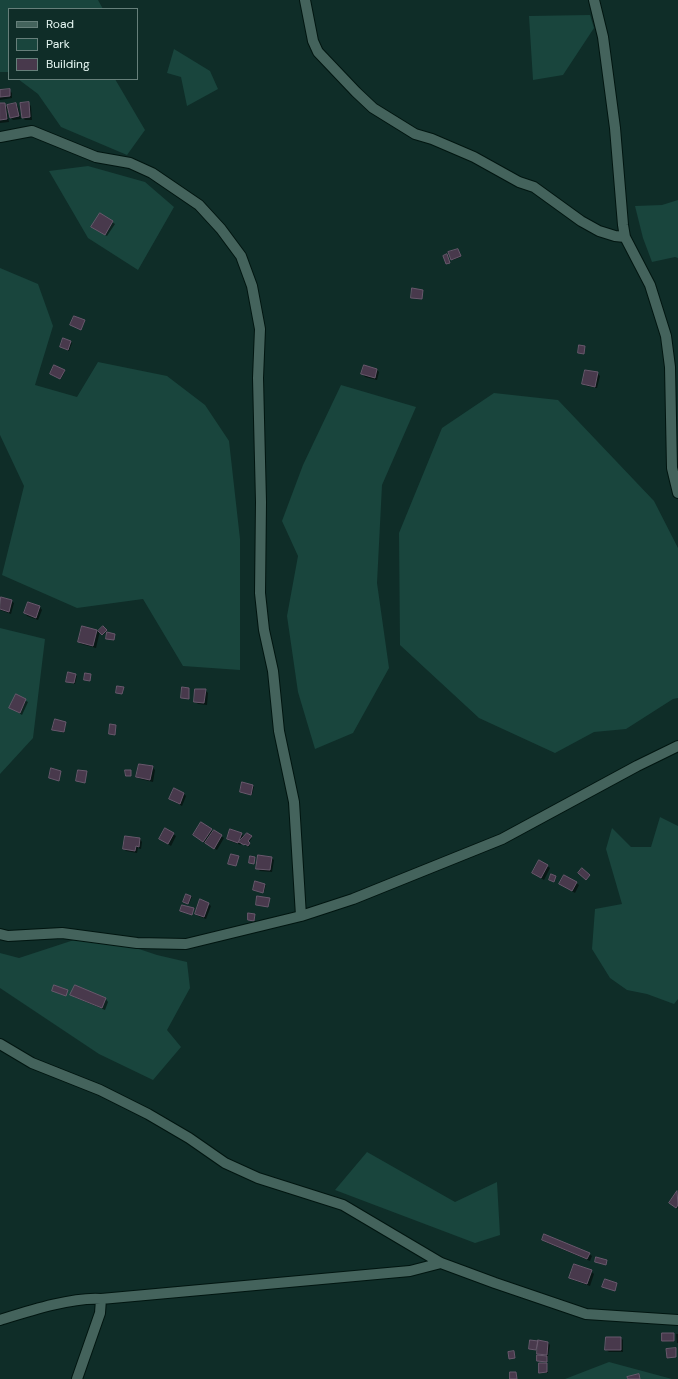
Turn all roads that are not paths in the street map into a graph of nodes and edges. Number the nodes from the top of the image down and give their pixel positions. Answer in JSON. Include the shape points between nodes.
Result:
{"nodes":[{"id":1,"x":306,"y":0,"type":"edge"},
{"id":2,"x":594,"y":0,"type":"edge"},
{"id":3,"x":0,"y":137,"type":"edge"},
{"id":4,"x":625,"y":237,"type":"junction"},
{"id":5,"x":678,"y":493,"type":"edge"},
{"id":6,"x":678,"y":746,"type":"edge"},
{"id":7,"x":301,"y":916,"type":"junction"},
{"id":8,"x":0,"y":934,"type":"edge"},
{"id":9,"x":0,"y":1044,"type":"edge"},
{"id":10,"x":441,"y":1263,"type":"junction"},
{"id":11,"x":101,"y":1299,"type":"junction"},
{"id":12,"x":0,"y":1320,"type":"edge"},
{"id":13,"x":678,"y":1320,"type":"edge"},
{"id":14,"x":77,"y":1379,"type":"edge"}],
"edges":[{"from":1,"to":4,"type":"street","via":[[313,41],[318,52],[374,108],[415,134],[474,156],[519,182],[534,187],[599,231]]},
{"from":2,"to":4,"type":"street","via":[[603,37],[615,128]]},
{"from":3,"to":7,"type":"street","via":[[32,131],[96,157],[130,163],[199,205],[241,256],[252,286],[260,329],[260,592],[280,732],[294,802]]},
{"from":4,"to":5,"type":"street","via":[[650,285],[666,336],[670,367],[672,468]]},
{"from":6,"to":7,"type":"street","via":[[502,839],[354,899]]},
{"from":7,"to":8,"type":"street","via":[[186,944],[137,943],[62,933],[8,936]]},
{"from":9,"to":10,"type":"street","via":[[32,1063],[100,1090],[148,1114],[225,1163],[258,1178],[343,1205]]},
{"from":10,"to":11,"type":"street","via":[[410,1271]]},
{"from":10,"to":13,"type":"street","via":[[586,1314]]},
{"from":11,"to":12,"type":"street","via":[[79,1300]]},
{"from":11,"to":14,"type":"street","via":[[100,1313]]}]}
